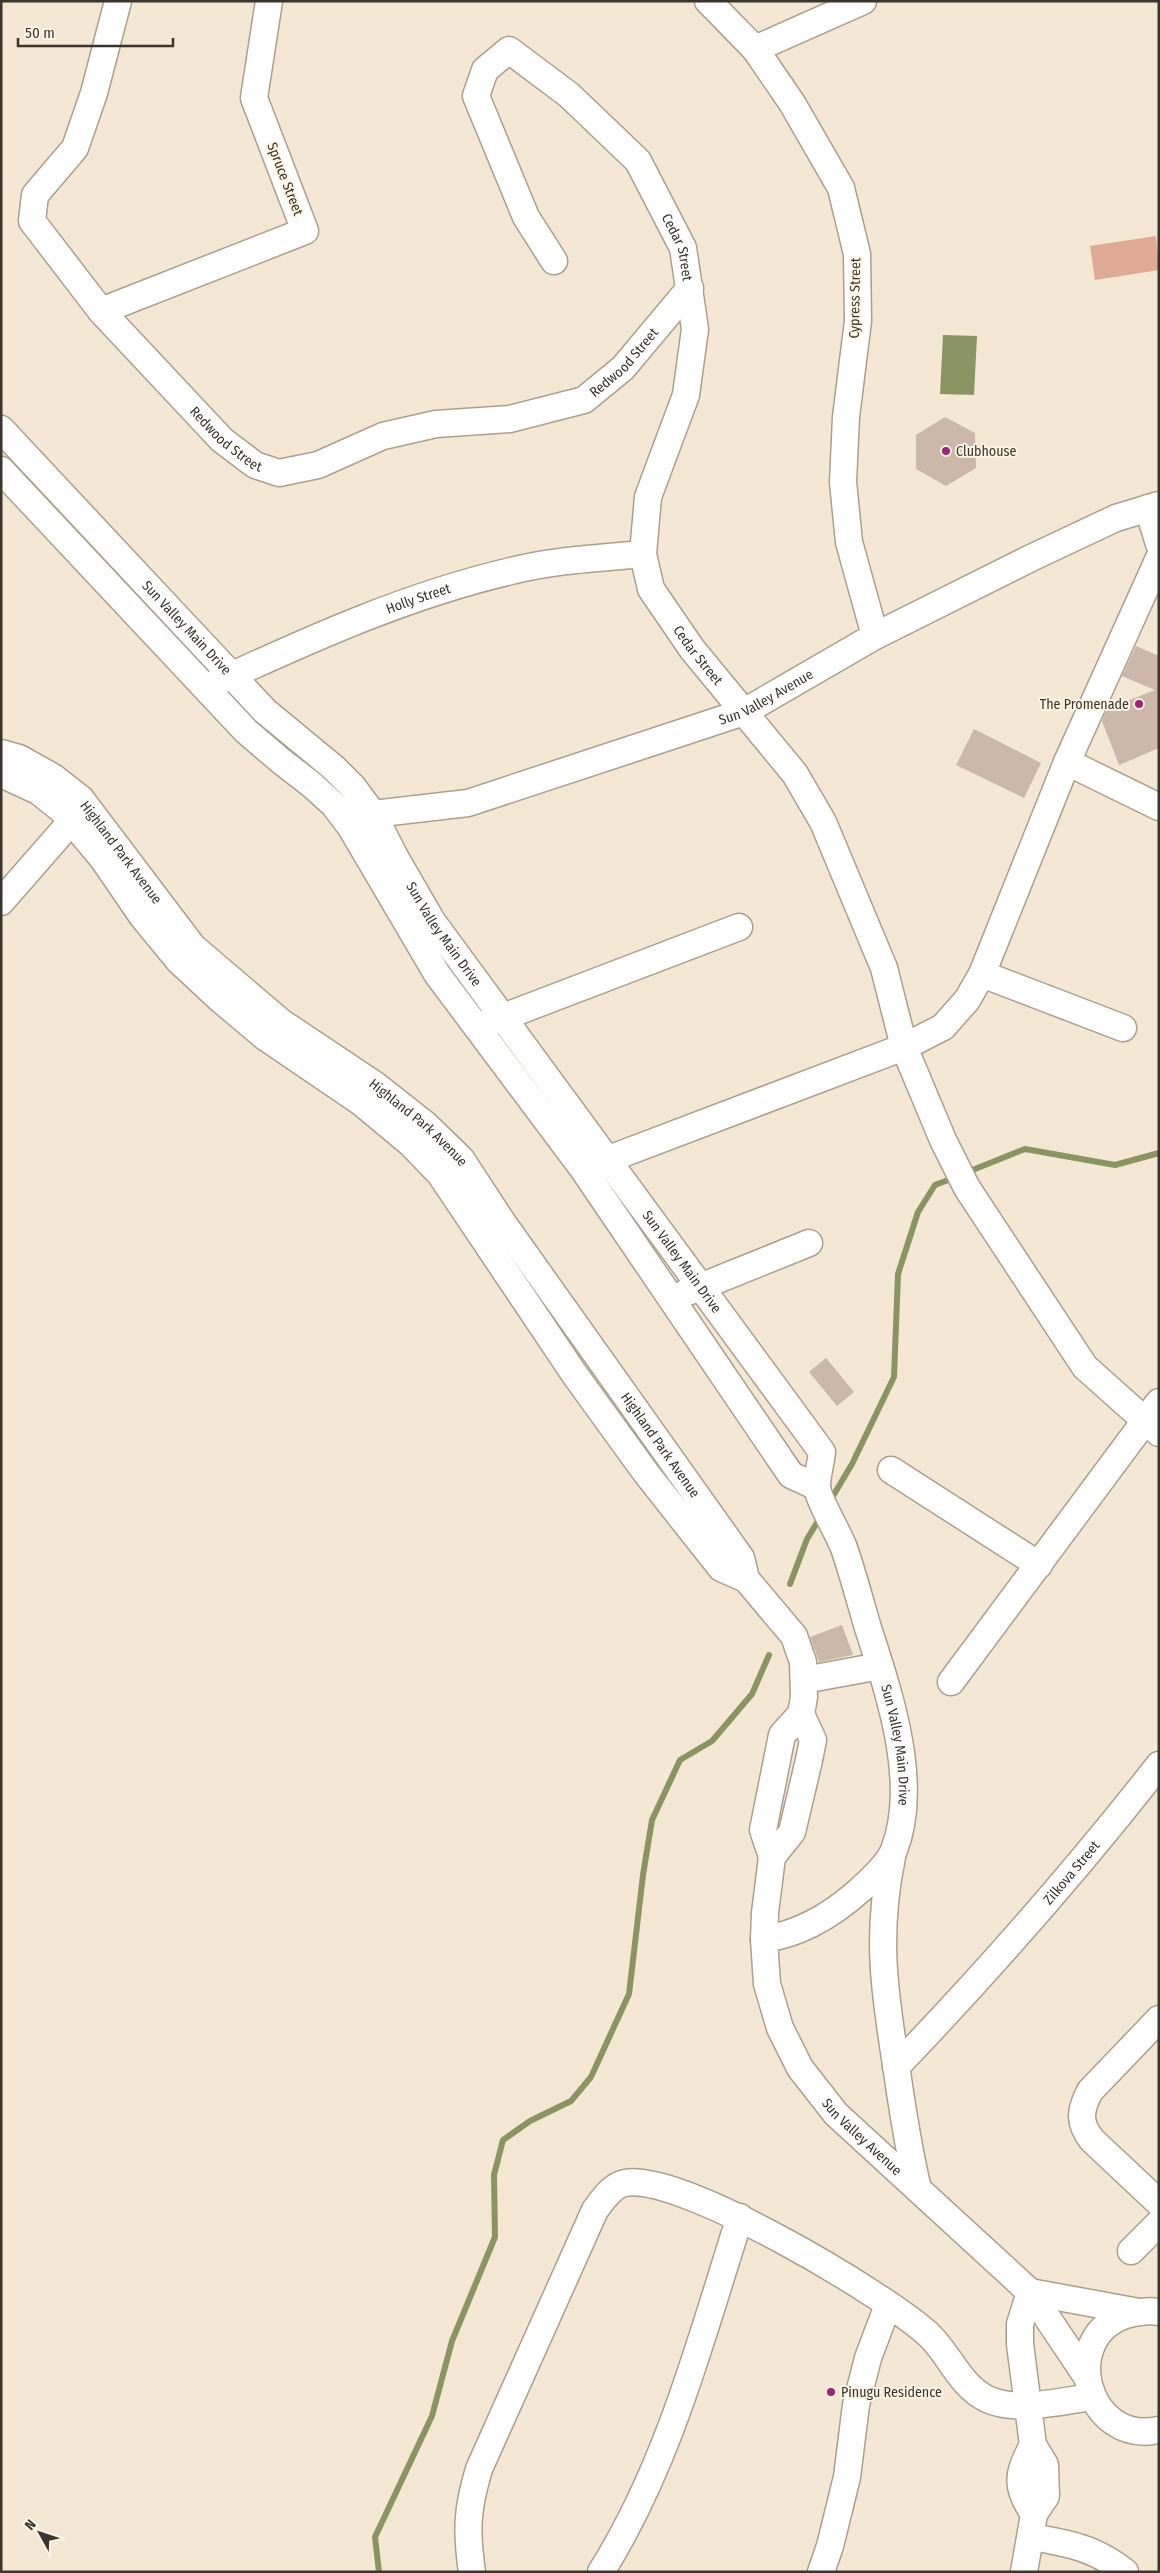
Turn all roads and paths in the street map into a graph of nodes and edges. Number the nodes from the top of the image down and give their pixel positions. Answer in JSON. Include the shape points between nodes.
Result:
{"nodes":[{"id":1,"x":118,"y":1,"type":"edge"},
{"id":2,"x":269,"y":1,"type":"edge"},
{"id":3,"x":708,"y":1,"type":"edge"},
{"id":4,"x":863,"y":1,"type":"edge"},
{"id":5,"x":755,"y":49,"type":"junction"},
{"id":6,"x":554,"y":261,"type":"dead end"},
{"id":7,"x":690,"y":288,"type":"junction"},
{"id":8,"x":101,"y":311,"type":"junction"},
{"id":9,"x":1,"y":429,"type":"edge"},
{"id":10,"x":1,"y":470,"type":"edge"},
{"id":11,"x":1154,"y":506,"type":"edge"},
{"id":12,"x":1159,"y":544,"type":"edge"},
{"id":13,"x":644,"y":554,"type":"junction"},
{"id":14,"x":1159,"y":558,"type":"edge"},
{"id":15,"x":875,"y":636,"type":"junction"},
{"id":16,"x":232,"y":676,"type":"junction"},
{"id":17,"x":205,"y":688,"type":"junction"},
{"id":18,"x":744,"y":712,"type":"junction"},
{"id":19,"x":1,"y":753,"type":"edge"},
{"id":20,"x":1067,"y":762,"type":"junction"},
{"id":21,"x":1,"y":774,"type":"edge"},
{"id":22,"x":1159,"y":807,"type":"edge"},
{"id":23,"x":78,"y":813,"type":"junction"},
{"id":24,"x":373,"y":814,"type":"junction"},
{"id":25,"x":350,"y":826,"type":"junction"},
{"id":26,"x":1,"y":902,"type":"edge"},
{"id":27,"x":739,"y":927,"type":"dead end"},
{"id":28,"x":982,"y":974,"type":"junction"},
{"id":29,"x":490,"y":1022,"type":"junction"},
{"id":30,"x":1123,"y":1028,"type":"dead end"},
{"id":31,"x":904,"y":1047,"type":"junction"},
{"id":32,"x":608,"y":1159,"type":"junction"},
{"id":33,"x":583,"y":1169,"type":"junction"},
{"id":34,"x":809,"y":1243,"type":"dead end"},
{"id":35,"x":701,"y":1287,"type":"junction"},
{"id":36,"x":672,"y":1299,"type":"junction"},
{"id":37,"x":1154,"y":1418,"type":"edge"},
{"id":38,"x":891,"y":1470,"type":"dead end"},
{"id":39,"x":819,"y":1492,"type":"junction"},
{"id":40,"x":1039,"y":1565,"type":"junction"},
{"id":41,"x":880,"y":1666,"type":"junction"},
{"id":42,"x":804,"y":1680,"type":"junction"},
{"id":43,"x":951,"y":1682,"type":"dead end"},
{"id":44,"x":801,"y":1714,"type":"junction"},
{"id":45,"x":1159,"y":1765,"type":"edge"},
{"id":46,"x":771,"y":1790,"type":"junction"},
{"id":47,"x":800,"y":1797,"type":"junction"},
{"id":48,"x":894,"y":1851,"type":"junction"},
{"id":49,"x":772,"y":1857,"type":"junction"},
{"id":50,"x":764,"y":1939,"type":"junction"},
{"id":51,"x":1159,"y":2018,"type":"edge"},
{"id":52,"x":896,"y":2067,"type":"junction"},
{"id":53,"x":918,"y":2189,"type":"junction"},
{"id":54,"x":1159,"y":2203,"type":"edge"},
{"id":55,"x":740,"y":2218,"type":"junction"},
{"id":56,"x":1159,"y":2223,"type":"edge"},
{"id":57,"x":1131,"y":2251,"type":"dead end"},
{"id":58,"x":1030,"y":2292,"type":"junction"},
{"id":59,"x":888,"y":2305,"type":"junction"},
{"id":60,"x":1149,"y":2312,"type":"edge"},
{"id":61,"x":1089,"y":2387,"type":"junction"},
{"id":62,"x":1027,"y":2405,"type":"junction"},
{"id":63,"x":1159,"y":2430,"type":"edge"},
{"id":64,"x":1033,"y":2526,"type":"junction"},
{"id":65,"x":472,"y":2572,"type":"edge"},
{"id":66,"x":601,"y":2572,"type":"edge"},
{"id":67,"x":821,"y":2572,"type":"edge"},
{"id":68,"x":1024,"y":2572,"type":"edge"},
{"id":69,"x":1125,"y":2572,"type":"edge"}],
"edges":[{"from":1,"to":8,"type":"street","name":"Redwood Street","via":[[94,93],[74,148],[35,195],[32,221]]},
{"from":2,"to":8,"type":"street","name":"Spruce Street","via":[[254,98],[305,231]]},
{"from":3,"to":5,"type":"street","name":"Cypress Street"},
{"from":4,"to":5,"type":"street"},
{"from":5,"to":15,"type":"street","name":"Cypress Street","via":[[792,103],[841,188],[856,254],[858,322],[846,417],[843,482],[849,542]]},
{"from":6,"to":7,"type":"street","name":"Cedar Street","via":[[526,217],[476,96],[485,70],[510,50],[569,95],[638,161],[683,248]]},
{"from":7,"to":8,"type":"street","name":"Redwood Street","via":[[623,368],[584,400],[510,419],[436,424],[383,436],[318,465],[279,474],[255,465],[222,440]]},
{"from":7,"to":13,"type":"street","name":"Cedar Street","via":[[695,329],[686,394],[648,497]]},
{"from":9,"to":16,"type":"street","name":"Sun Valley Main Drive"},
{"from":10,"to":17,"type":"street","name":"Sun Valley Main Drive"},
{"from":11,"to":12,"type":"street"},
{"from":11,"to":15,"type":"street","name":"Sun Valley Avenue","via":[[1116,518]]},
{"from":13,"to":16,"type":"street","name":"Holly Street","via":[[512,570],[408,600],[312,638]]},
{"from":13,"to":18,"type":"street","name":"Cedar Street","via":[[651,589],[668,618]]},
{"from":14,"to":20,"type":"street"},
{"from":15,"to":18,"type":"street","name":"Sun Valley Avenue"},
{"from":16,"to":17,"type":"street","name":"Holly Street"},
{"from":16,"to":24,"type":"street","name":"Sun Valley Main Drive","via":[[265,711],[334,768]]},
{"from":17,"to":25,"type":"street","name":"Sun Valley Main Drive","via":[[246,731],[334,805]]},
{"from":18,"to":24,"type":"street","name":"Sun Valley Avenue","via":[[468,804]]},
{"from":18,"to":31,"type":"street","name":"Cedar Street","via":[[795,774],[823,822],[884,968]]},
{"from":19,"to":23,"type":"street","name":"Highland Park Avenue","via":[[20,758],[53,776]]},
{"from":20,"to":22,"type":"street"},
{"from":20,"to":28,"type":"street"},
{"from":21,"to":23,"type":"street","name":"Highland Park Avenue","via":[[38,791],[62,810]]},
{"from":23,"to":26,"type":"street"},
{"from":23,"to":42,"type":"street","name":"Highland Park Avenue","via":[[103,859],[142,916],[179,961],[265,1037],[369,1109],[410,1143],[440,1174],[646,1473],[721,1568],[746,1579],[794,1636],[803,1662]]},
{"from":24,"to":25,"type":"street","name":"Sun Valley Avenue"},
{"from":24,"to":29,"type":"street","name":"Sun Valley Main Drive","via":[[394,857]]},
{"from":25,"to":29,"type":"street","name":"Sun Valley Main Drive","via":[[438,974]]},
{"from":27,"to":29,"type":"street"},
{"from":28,"to":30,"type":"street"},
{"from":28,"to":31,"type":"street","via":[[966,1000],[943,1027]]},
{"from":29,"to":32,"type":"street","name":"Sun Valley Main Drive"},
{"from":29,"to":33,"type":"street","name":"Sun Valley Main Drive"},
{"from":31,"to":32,"type":"street"},
{"from":31,"to":37,"type":"street","name":"Cedar Street","via":[[967,1188],[1085,1367]]},
{"from":32,"to":33,"type":"street"},
{"from":32,"to":35,"type":"street","name":"Sun Valley Main Drive"},
{"from":33,"to":36,"type":"street","name":"Sun Valley Main Drive"},
{"from":34,"to":35,"type":"street"},
{"from":35,"to":36,"type":"street"},
{"from":35,"to":39,"type":"street","name":"Sun Valley Main Drive","via":[[822,1452]]},
{"from":36,"to":39,"type":"street","name":"Sun Valley Main Drive","via":[[791,1475]]},
{"from":37,"to":40,"type":"street"},
{"from":38,"to":40,"type":"street"},
{"from":39,"to":41,"type":"street","name":"Sun Valley Main Drive","via":[[843,1546]]},
{"from":40,"to":43,"type":"street"},
{"from":41,"to":42,"type":"street"},
{"from":41,"to":48,"type":"street","name":"Sun Valley Main Drive","via":[[896,1728],[904,1780],[902,1816]]},
{"from":42,"to":44,"type":"street","name":"Highland Park Avenue"},
{"from":44,"to":46,"type":"street","name":"Highland Park Avenue","via":[[782,1735]]},
{"from":44,"to":47,"type":"street","name":"Highland Park Avenue","via":[[813,1740]]},
{"from":45,"to":52,"type":"street","name":"Zilkova Street","via":[[1054,1895]]},
{"from":46,"to":47,"type":"street"},
{"from":46,"to":49,"type":"street","name":"Highland Park Avenue","via":[[763,1830]]},
{"from":47,"to":49,"type":"street","name":"Highland Park Avenue","via":[[792,1832]]},
{"from":48,"to":50,"type":"street","name":"Sun Valley Main Drive","via":[[874,1878],[844,1905],[787,1936]]},
{"from":48,"to":52,"type":"street","via":[[884,1895],[882,1927],[887,2008]]},
{"from":49,"to":50,"type":"street","name":"Highland Park Avenue"},
{"from":50,"to":53,"type":"street","name":"Sun Valley Avenue","via":[[767,1984],[780,2028],[800,2068],[836,2114]]},
{"from":51,"to":54,"type":"street","via":[[1090,2091],[1080,2117],[1092,2140]]},
{"from":52,"to":53,"type":"street"},
{"from":53,"to":58,"type":"street","name":"Sun Valley Avenue"},
{"from":55,"to":59,"type":"street","via":[[825,2264]]},
{"from":55,"to":65,"type":"street","via":[[658,2185],[641,2182],[623,2183],[594,2210],[479,2470],[469,2502],[467,2536]]},
{"from":55,"to":66,"type":"street","via":[[653,2474],[626,2532]]},
{"from":56,"to":57,"type":"street"},
{"from":58,"to":60,"type":"street"},
{"from":58,"to":61,"type":"street","name":"Sun Valley Avenue"},
{"from":58,"to":62,"type":"street","via":[[1020,2324]]},
{"from":59,"to":62,"type":"street","via":[[929,2335],[972,2390],[988,2400]]},
{"from":59,"to":67,"type":"street","via":[[868,2358],[856,2405],[847,2477]]},
{"from":60,"to":61,"type":"street","via":[[1121,2316],[1094,2341],[1088,2358]]},
{"from":61,"to":62,"type":"street"},
{"from":61,"to":63,"type":"street","name":"Sun Valley Avenue","via":[[1102,2412],[1116,2423],[1132,2430]]},
{"from":62,"to":64,"type":"street","via":[[1033,2445],[1021,2466],[1022,2497]]},
{"from":64,"to":68,"type":"street"},
{"from":64,"to":69,"type":"street","via":[[1111,2560]]}]}
